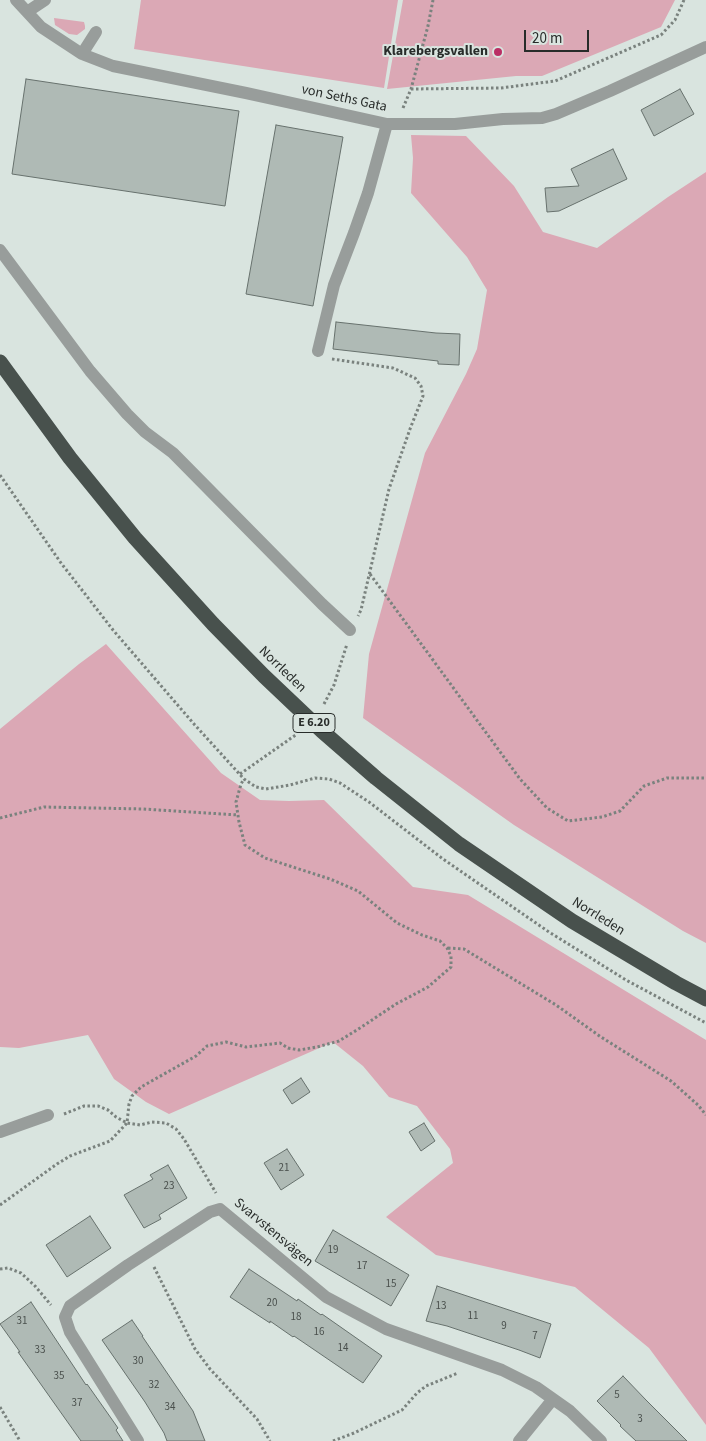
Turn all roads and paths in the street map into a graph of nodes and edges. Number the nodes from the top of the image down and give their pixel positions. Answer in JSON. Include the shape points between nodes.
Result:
{"nodes":[{"id":1,"x":16,"y":0,"type":"edge"},
{"id":2,"x":45,"y":0,"type":"edge"},
{"id":3,"x":432,"y":0,"type":"edge"},
{"id":4,"x":684,"y":0,"type":"edge"},
{"id":5,"x":27,"y":12,"type":"junction"},
{"id":6,"x":96,"y":32,"type":"dead end"},
{"id":7,"x":706,"y":47,"type":"edge"},
{"id":8,"x":82,"y":54,"type":"junction"},
{"id":9,"x":411,"y":89,"type":"junction"},
{"id":10,"x":392,"y":124,"type":"junction"},
{"id":11,"x":0,"y":250,"type":"edge"},
{"id":12,"x":318,"y":351,"type":"joint"},
{"id":13,"x":0,"y":362,"type":"edge"},
{"id":14,"x":0,"y":475,"type":"edge"},
{"id":15,"x":370,"y":574,"type":"junction"},
{"id":16,"x":350,"y":630,"type":"junction"},
{"id":17,"x":324,"y":704,"type":"dead end"},
{"id":18,"x":297,"y":734,"type":"dead end"},
{"id":19,"x":240,"y":774,"type":"junction"},
{"id":20,"x":706,"y":778,"type":"edge"},
{"id":21,"x":244,"y":779,"type":"junction"},
{"id":22,"x":238,"y":815,"type":"junction"},
{"id":23,"x":0,"y":818,"type":"edge"},
{"id":24,"x":447,"y":948,"type":"junction"},
{"id":25,"x":706,"y":999,"type":"edge"},
{"id":26,"x":706,"y":1023,"type":"edge"},
{"id":27,"x":48,"y":1115,"type":"joint"},
{"id":28,"x":706,"y":1115,"type":"edge"},
{"id":29,"x":127,"y":1123,"type":"junction"},
{"id":30,"x":0,"y":1132,"type":"edge"},
{"id":31,"x":0,"y":1205,"type":"edge"},
{"id":32,"x":220,"y":1209,"type":"junction"},
{"id":33,"x":147,"y":1252,"type":"junction"},
{"id":34,"x":0,"y":1269,"type":"edge"},
{"id":35,"x":66,"y":1314,"type":"junction"},
{"id":36,"x":473,"y":1359,"type":"junction"},
{"id":37,"x":553,"y":1399,"type":"junction"},
{"id":38,"x":0,"y":1407,"type":"edge"},
{"id":39,"x":20,"y":1441,"type":"edge"},
{"id":40,"x":138,"y":1441,"type":"edge"},
{"id":41,"x":270,"y":1441,"type":"edge"},
{"id":42,"x":333,"y":1441,"type":"edge"},
{"id":43,"x":519,"y":1441,"type":"edge"},
{"id":44,"x":602,"y":1441,"type":"edge"}],
"edges":[{"from":1,"to":5,"type":"street","name":"von Seths Gata"},
{"from":2,"to":5,"type":"street"},
{"from":3,"to":9,"type":"path"},
{"from":4,"to":9,"type":"path","via":[[675,20],[661,36],[555,81],[501,88]]},
{"from":5,"to":8,"type":"street","name":"von Seths Gata","via":[[41,27]]},
{"from":6,"to":8,"type":"street"},
{"from":7,"to":10,"type":"street","name":"von Seths Gata","via":[[542,118],[455,124]]},
{"from":8,"to":10,"type":"street","name":"von Seths Gata","via":[[113,66]]},
{"from":9,"to":10,"type":"path"},
{"from":10,"to":12,"type":"street","via":[[334,285]]},
{"from":11,"to":16,"type":"street","via":[[90,371],[127,414],[172,453]]},
{"from":12,"to":15,"type":"path","via":[[329,359],[393,368],[416,378],[421,386],[423,396],[389,489]]},
{"from":13,"to":25,"type":"highway","name":"Norrleden","number":"E 6.20","via":[[70,458],[135,538],[213,624],[322,731],[460,844],[572,921]]},
{"from":14,"to":19,"type":"path","via":[[61,563],[113,630]]},
{"from":15,"to":16,"type":"path","via":[[361,610]]},
{"from":15,"to":20,"type":"path","via":[[520,778],[547,808],[568,822],[620,811],[644,786],[667,778]]},
{"from":16,"to":17,"type":"path","via":[[334,685]]},
{"from":18,"to":19,"type":"path"},
{"from":19,"to":21,"type":"path"},
{"from":21,"to":22,"type":"path","via":[[236,802]]},
{"from":21,"to":26,"type":"path","via":[[266,789],[315,778],[340,783],[549,932],[626,980]]},
{"from":22,"to":23,"type":"path","via":[[44,807]]},
{"from":22,"to":24,"type":"path","via":[[245,845],[265,858],[358,891],[397,922],[440,941]]},
{"from":24,"to":28,"type":"path","via":[[464,949],[556,1005],[671,1082]]},
{"from":24,"to":29,"type":"path","via":[[451,967],[442,976],[339,1041],[299,1050],[280,1043],[246,1047],[226,1042],[207,1046],[196,1056],[136,1091],[129,1104]]},
{"from":27,"to":29,"type":"path","via":[[98,1106]]},
{"from":27,"to":30,"type":"street"},
{"from":29,"to":31,"type":"path","via":[[110,1141],[70,1156]]},
{"from":29,"to":32,"type":"path","via":[[166,1123],[176,1129],[218,1196]]},
{"from":32,"to":33,"type":"street","name":"Svarvstensvägen"},
{"from":32,"to":36,"type":"street","name":"Svarvstensvägen","via":[[326,1297],[386,1329]]},
{"from":33,"to":35,"type":"street","name":"Svarvstensvägen","via":[[70,1306]]},
{"from":33,"to":41,"type":"path","via":[[195,1349],[257,1419]]},
{"from":34,"to":35,"type":"path","via":[[21,1273],[55,1310]]},
{"from":35,"to":40,"type":"street","via":[[70,1332]]},
{"from":36,"to":37,"type":"street","name":"Svarvstensvägen","via":[[536,1387]]},
{"from":36,"to":42,"type":"path","via":[[470,1369],[426,1386],[402,1410]]},
{"from":37,"to":43,"type":"street"},
{"from":37,"to":44,"type":"street","name":"Svarvstensvägen"},
{"from":38,"to":39,"type":"path"}]}
